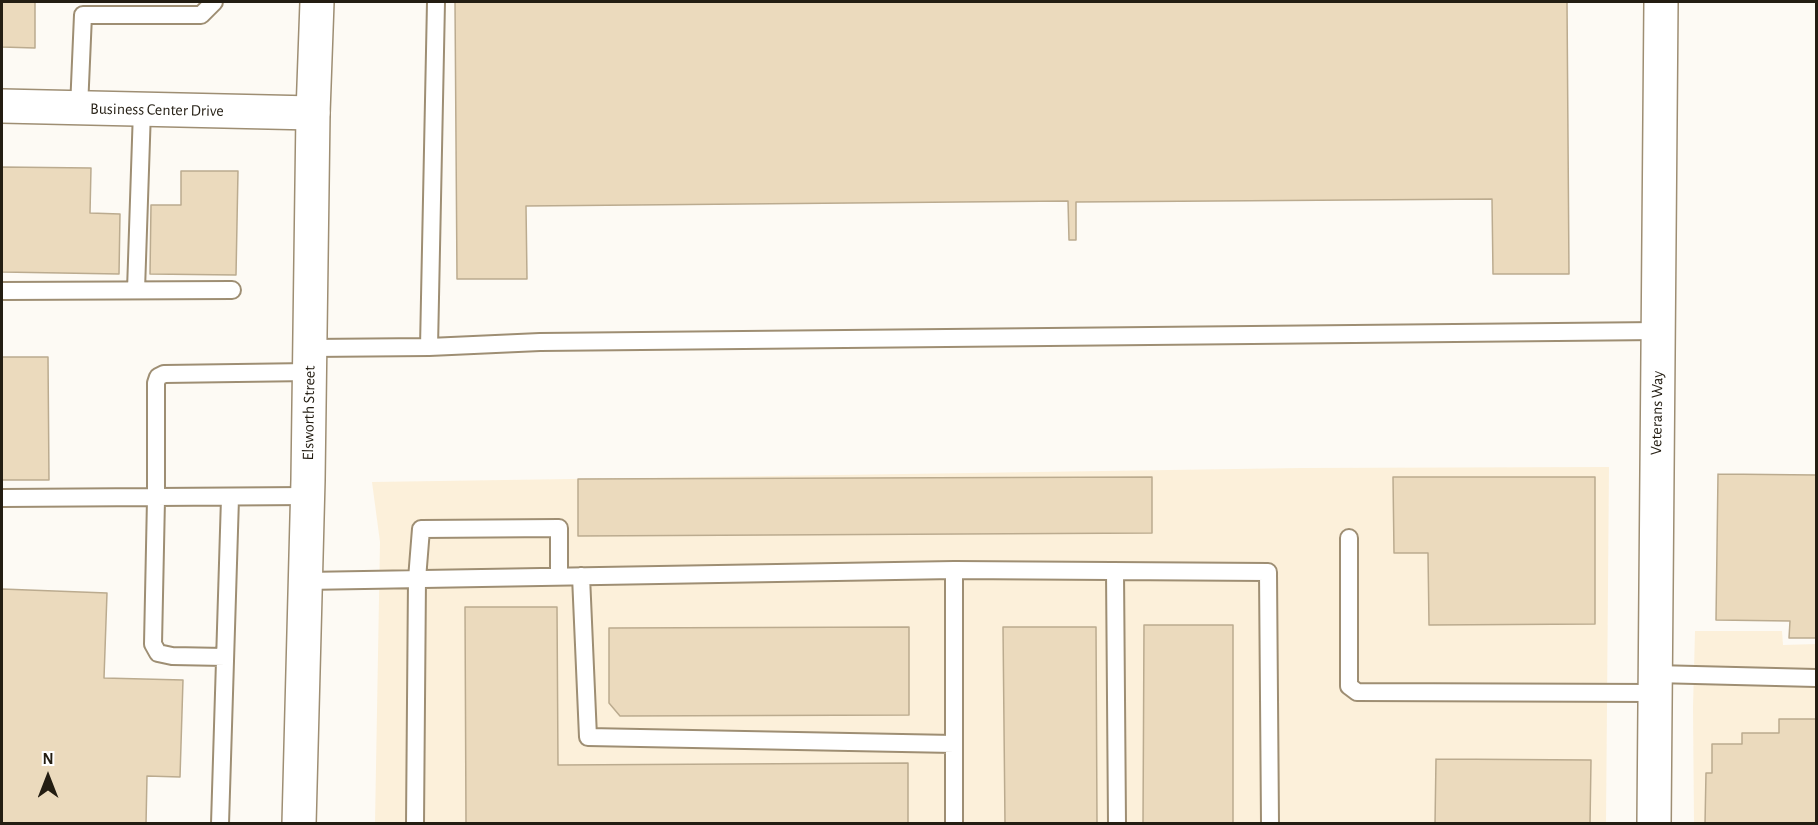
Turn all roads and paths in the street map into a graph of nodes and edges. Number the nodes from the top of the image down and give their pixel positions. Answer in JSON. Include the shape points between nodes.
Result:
{"nodes":[{"id":1,"x":214,"y":2,"type":"edge"},
{"id":2,"x":317,"y":2,"type":"edge"},
{"id":3,"x":436,"y":2,"type":"edge"},
{"id":4,"x":1661,"y":2,"type":"edge"},
{"id":5,"x":83,"y":8,"type":"edge"},
{"id":6,"x":2,"y":106,"type":"edge"},
{"id":7,"x":79,"y":108,"type":"junction"},
{"id":8,"x":142,"y":110,"type":"junction"},
{"id":9,"x":313,"y":113,"type":"junction"},
{"id":10,"x":136,"y":290,"type":"junction"},
{"id":11,"x":232,"y":290,"type":"dead end"},
{"id":12,"x":2,"y":291,"type":"edge"},
{"id":13,"x":1658,"y":331,"type":"junction"},
{"id":14,"x":429,"y":347,"type":"junction"},
{"id":15,"x":310,"y":360,"type":"junction"},
{"id":16,"x":308,"y":496,"type":"junction"},
{"id":17,"x":2,"y":498,"type":"edge"},
{"id":18,"x":230,"y":498,"type":"junction"},
{"id":19,"x":156,"y":499,"type":"junction"},
{"id":20,"x":1349,"y":537,"type":"dead end"},
{"id":21,"x":954,"y":570,"type":"junction"},
{"id":22,"x":1115,"y":571,"type":"junction"},
{"id":23,"x":559,"y":576,"type":"junction"},
{"id":24,"x":581,"y":576,"type":"junction"},
{"id":25,"x":417,"y":579,"type":"junction"},
{"id":26,"x":305,"y":581,"type":"junction"},
{"id":27,"x":225,"y":657,"type":"junction"},
{"id":28,"x":1816,"y":678,"type":"edge"},
{"id":29,"x":1655,"y":683,"type":"junction"},
{"id":30,"x":954,"y":744,"type":"junction"},
{"id":31,"x":220,"y":824,"type":"edge"},
{"id":32,"x":299,"y":824,"type":"edge"},
{"id":33,"x":415,"y":824,"type":"edge"},
{"id":34,"x":954,"y":824,"type":"edge"},
{"id":35,"x":1117,"y":824,"type":"edge"},
{"id":36,"x":1270,"y":824,"type":"edge"},
{"id":37,"x":1654,"y":824,"type":"edge"}],
"edges":[{"from":1,"to":5,"type":"lane","via":[[201,15]]},
{"from":2,"to":9,"type":"street","name":"Elsworth Street"},
{"from":3,"to":14,"type":"lane"},
{"from":4,"to":13,"type":"street","name":"Veterans Way"},
{"from":5,"to":7,"type":"lane"},
{"from":6,"to":7,"type":"street","name":"Business Center Drive"},
{"from":7,"to":8,"type":"street","name":"Business Center Drive"},
{"from":8,"to":9,"type":"street","name":"Business Center Drive"},
{"from":8,"to":10,"type":"lane"},
{"from":9,"to":15,"type":"street","name":"Elsworth Street"},
{"from":10,"to":11,"type":"lane"},
{"from":10,"to":12,"type":"lane"},
{"from":13,"to":14,"type":"lane","via":[[540,342]]},
{"from":13,"to":29,"type":"street","name":"Veterans Way"},
{"from":14,"to":15,"type":"lane"},
{"from":15,"to":16,"type":"street","name":"Elsworth Street"},
{"from":15,"to":19,"type":"lane","via":[[158,377]]},
{"from":16,"to":18,"type":"lane"},
{"from":16,"to":26,"type":"street","name":"Elsworth Street"},
{"from":17,"to":19,"type":"lane"},
{"from":18,"to":19,"type":"lane"},
{"from":18,"to":27,"type":"lane"},
{"from":19,"to":27,"type":"lane","via":[[153,644],[158,653],[172,656]]},
{"from":20,"to":29,"type":"lane","via":[[1349,686],[1357,692]]},
{"from":21,"to":22,"type":"lane"},
{"from":21,"to":24,"type":"lane"},
{"from":21,"to":30,"type":"lane"},
{"from":22,"to":35,"type":"lane"},
{"from":22,"to":36,"type":"lane","via":[[1268,572]]},
{"from":23,"to":24,"type":"lane"},
{"from":23,"to":25,"type":"lane"},
{"from":23,"to":25,"type":"lane","via":[[559,528],[421,529]]},
{"from":24,"to":30,"type":"lane","via":[[588,737]]},
{"from":25,"to":26,"type":"lane"},
{"from":25,"to":33,"type":"lane"},
{"from":26,"to":32,"type":"street","name":"Elsworth Street"},
{"from":27,"to":31,"type":"lane"},
{"from":28,"to":29,"type":"lane"},
{"from":29,"to":37,"type":"street","name":"Veterans Way"},
{"from":30,"to":34,"type":"lane"}]}
